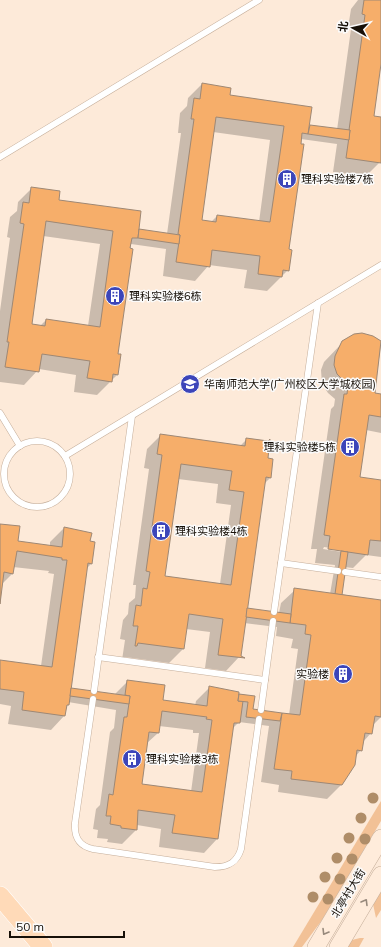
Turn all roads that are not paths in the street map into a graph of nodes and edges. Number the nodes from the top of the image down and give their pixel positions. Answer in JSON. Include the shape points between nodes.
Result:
{"nodes":[{"id":1,"x":260,"y":0,"type":"edge"},
{"id":2,"x":0,"y":157,"type":"edge"},
{"id":3,"x":381,"y":265,"type":"edge"},
{"id":4,"x":318,"y":303,"type":"junction"},
{"id":5,"x":0,"y":413,"type":"edge"},
{"id":6,"x":132,"y":416,"type":"junction"},
{"id":7,"x":20,"y":446,"type":"junction"},
{"id":8,"x":65,"y":456,"type":"junction"},
{"id":9,"x":281,"y":563,"type":"junction"},
{"id":10,"x":381,"y":577,"type":"edge"},
{"id":11,"x":274,"y":612,"type":"dead end"},
{"id":12,"x":273,"y":620,"type":"dead end"},
{"id":13,"x":98,"y":657,"type":"junction"},
{"id":14,"x":265,"y":680,"type":"junction"},
{"id":15,"x":94,"y":691,"type":"dead end"},
{"id":16,"x":93,"y":699,"type":"dead end"},
{"id":17,"x":261,"y":710,"type":"dead end"},
{"id":18,"x":259,"y":719,"type":"dead end"},
{"id":19,"x":381,"y":838,"type":"edge"},
{"id":20,"x":381,"y":875,"type":"edge"},
{"id":21,"x":0,"y":896,"type":"edge"},
{"id":22,"x":43,"y":947,"type":"edge"},
{"id":23,"x":316,"y":947,"type":"edge"},
{"id":24,"x":338,"y":947,"type":"edge"}],
"edges":[{"from":1,"to":2,"type":"lane"},
{"from":3,"to":4,"type":"lane"},
{"from":4,"to":6,"type":"lane"},
{"from":4,"to":9,"type":"lane"},
{"from":5,"to":7,"type":"lane"},
{"from":6,"to":8,"type":"lane"},
{"from":6,"to":13,"type":"lane"},
{"from":7,"to":8,"type":"lane","via":[[36,441],[44,442]]},
{"from":7,"to":8,"type":"lane","via":[[8,459],[4,477],[11,494],[25,504],[43,506],[51,503],[65,491],[70,474]]},
{"from":9,"to":10,"type":"lane"},
{"from":9,"to":11,"type":"lane"},
{"from":12,"to":14,"type":"lane"},
{"from":13,"to":14,"type":"lane"},
{"from":13,"to":15,"type":"lane"},
{"from":14,"to":17,"type":"lane"},
{"from":16,"to":18,"type":"lane","via":[[74,830],[77,840],[93,849],[215,866],[226,866],[234,862],[241,849]]},
{"from":19,"to":23,"type":"main road","name":"北亭村大街","one_way":true},
{"from":24,"to":20,"type":"main road","name":"北亭村大街","one_way":true},
{"from":21,"to":22,"type":"main road"}]}
